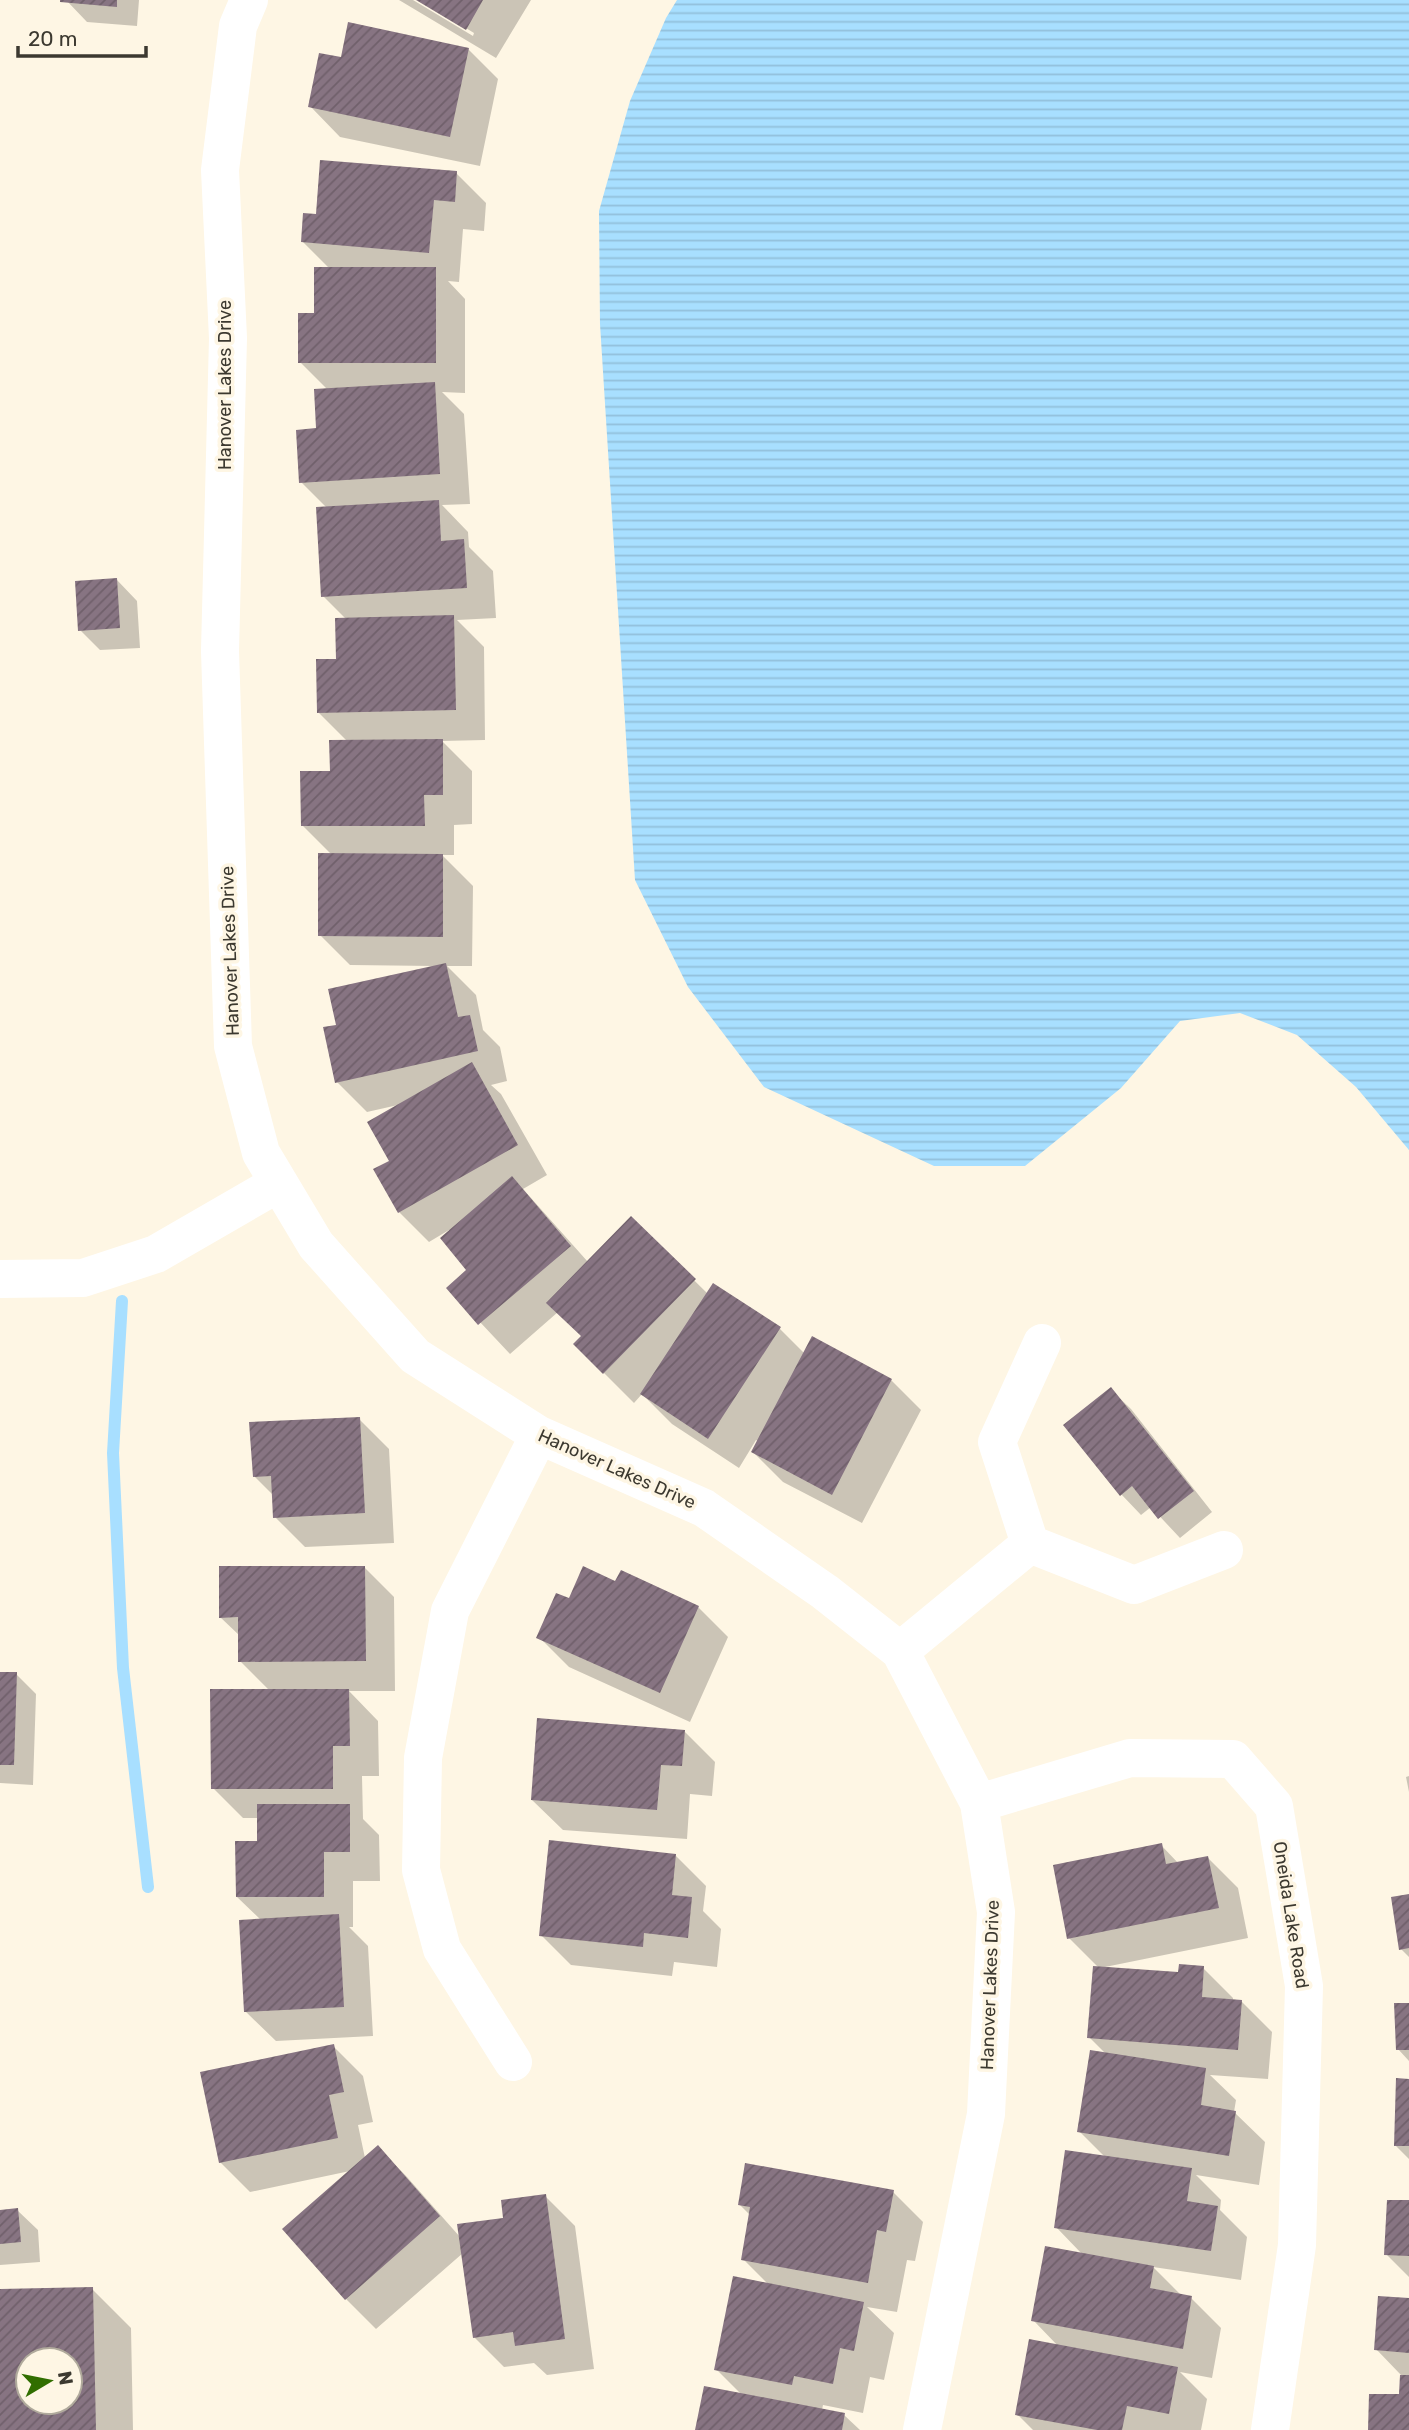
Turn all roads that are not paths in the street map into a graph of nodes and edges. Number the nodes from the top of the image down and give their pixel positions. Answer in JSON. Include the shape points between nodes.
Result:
{"nodes":[{"id":1,"x":250,"y":0,"type":"edge"},
{"id":2,"x":279,"y":1183,"type":"junction"},
{"id":3,"x":0,"y":1279,"type":"edge"},
{"id":4,"x":1042,"y":1343,"type":"dead end"},
{"id":5,"x":540,"y":1435,"type":"junction"},
{"id":6,"x":1030,"y":1544,"type":"junction"},
{"id":7,"x":1224,"y":1550,"type":"dead end"},
{"id":8,"x":900,"y":1651,"type":"junction"},
{"id":9,"x":979,"y":1803,"type":"junction"},
{"id":10,"x":513,"y":2062,"type":"dead end"},
{"id":11,"x":922,"y":2430,"type":"edge"},
{"id":12,"x":1270,"y":2430,"type":"edge"}],
"edges":[{"from":1,"to":2,"type":"street","name":"Hanover Lakes Drive","via":[[238,26],[220,170],[228,338],[220,651],[233,1046],[261,1153]]},
{"from":2,"to":3,"type":"street","via":[[156,1254],[83,1278]]},
{"from":2,"to":5,"type":"street","name":"Hanover Lakes Drive","via":[[316,1245],[415,1356]]},
{"from":4,"to":6,"type":"street","via":[[997,1442]]},
{"from":5,"to":8,"type":"street","name":"Hanover Lakes Drive","via":[[704,1508]]},
{"from":5,"to":10,"type":"street","via":[[450,1611],[423,1759],[421,1870],[442,1949]]},
{"from":6,"to":7,"type":"street","via":[[1134,1585]]},
{"from":6,"to":8,"type":"street"},
{"from":8,"to":9,"type":"street","name":"Hanover Lakes Drive"},
{"from":9,"to":11,"type":"street","name":"Hanover Lakes Drive","via":[[996,1912],[985,2114]]},
{"from":9,"to":12,"type":"street","name":"Oneida Lake Road","via":[[1130,1758],[1233,1759],[1274,1805],[1304,1986],[1297,2245]]}]}
